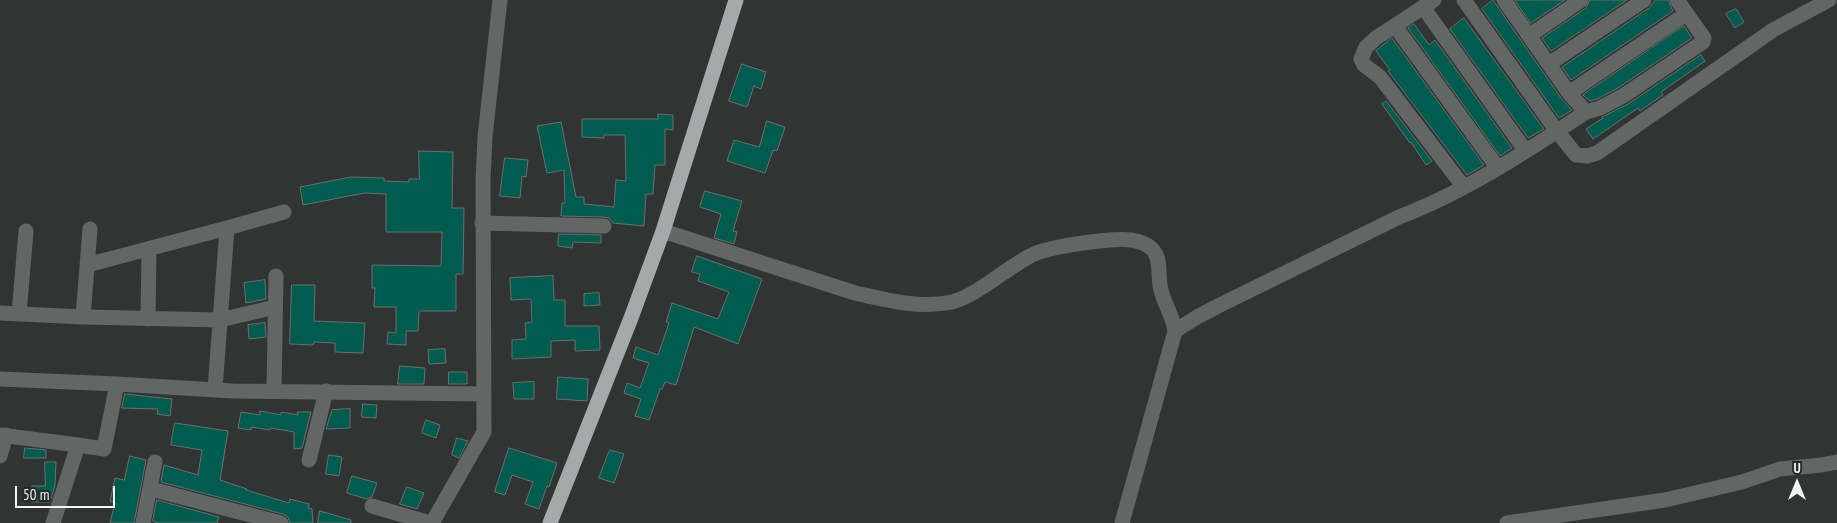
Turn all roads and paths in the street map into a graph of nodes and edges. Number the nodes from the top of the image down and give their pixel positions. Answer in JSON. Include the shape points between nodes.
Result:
{"nodes":[{"id":1,"x":500,"y":0,"type":"edge"},
{"id":2,"x":736,"y":0,"type":"edge"},
{"id":3,"x":1464,"y":0,"type":"edge"},
{"id":4,"x":1504,"y":0,"type":"edge"},
{"id":5,"x":1581,"y":0,"type":"edge"},
{"id":6,"x":1644,"y":0,"type":"edge"},
{"id":7,"x":1677,"y":0,"type":"edge"},
{"id":8,"x":1829,"y":0,"type":"edge"},
{"id":9,"x":1428,"y":3,"type":"edge"},
{"id":10,"x":1686,"y":14,"type":"junction"},
{"id":11,"x":1395,"y":26,"type":"junction"},
{"id":12,"x":1529,"y":36,"type":"junction"},
{"id":13,"x":1548,"y":64,"type":"junction"},
{"id":14,"x":1569,"y":92,"type":"junction"},
{"id":15,"x":1586,"y":112,"type":"junction"},
{"id":16,"x":1556,"y":130,"type":"junction"},
{"id":17,"x":1525,"y":150,"type":"junction"},
{"id":18,"x":1497,"y":167,"type":"junction"},
{"id":19,"x":1464,"y":186,"type":"junction"},
{"id":20,"x":284,"y":212,"type":"dead end"},
{"id":21,"x":482,"y":223,"type":"junction"},
{"id":22,"x":604,"y":226,"type":"dead end"},
{"id":23,"x":227,"y":228,"type":"junction"},
{"id":24,"x":90,"y":229,"type":"dead end"},
{"id":25,"x":26,"y":231,"type":"dead end"},
{"id":26,"x":663,"y":231,"type":"junction"},
{"id":27,"x":149,"y":249,"type":"junction"},
{"id":28,"x":87,"y":265,"type":"junction"},
{"id":29,"x":276,"y":276,"type":"dead end"},
{"id":30,"x":276,"y":307,"type":"junction"},
{"id":31,"x":0,"y":313,"type":"edge"},
{"id":32,"x":19,"y":314,"type":"junction"},
{"id":33,"x":83,"y":317,"type":"junction"},
{"id":34,"x":148,"y":319,"type":"junction"},
{"id":35,"x":220,"y":320,"type":"junction"},
{"id":36,"x":1175,"y":331,"type":"junction"},
{"id":37,"x":0,"y":379,"type":"edge"},
{"id":38,"x":117,"y":384,"type":"junction"},
{"id":39,"x":215,"y":389,"type":"junction"},
{"id":40,"x":274,"y":390,"type":"junction"},
{"id":41,"x":326,"y":391,"type":"junction"},
{"id":42,"x":484,"y":394,"type":"junction"},
{"id":43,"x":3,"y":435,"type":"edge"},
{"id":44,"x":78,"y":445,"type":"junction"},
{"id":45,"x":0,"y":456,"type":"edge"},
{"id":46,"x":309,"y":460,"type":"dead end"},
{"id":47,"x":155,"y":462,"type":"dead end"},
{"id":48,"x":1837,"y":462,"type":"edge"},
{"id":49,"x":150,"y":490,"type":"junction"},
{"id":50,"x":372,"y":506,"type":"dead end"},
{"id":51,"x":258,"y":520,"type":"edge"},
{"id":52,"x":53,"y":523,"type":"edge"},
{"id":53,"x":143,"y":523,"type":"edge"},
{"id":54,"x":281,"y":523,"type":"edge"},
{"id":55,"x":431,"y":523,"type":"edge"},
{"id":56,"x":550,"y":523,"type":"edge"},
{"id":57,"x":1122,"y":523,"type":"edge"},
{"id":58,"x":1507,"y":523,"type":"edge"}],
"edges":[{"from":1,"to":21,"type":"street","via":[[485,137]]},
{"from":2,"to":26,"type":"highway"},
{"from":3,"to":16,"type":"street"},
{"from":4,"to":12,"type":"street"},
{"from":5,"to":12,"type":"street"},
{"from":6,"to":13,"type":"street"},
{"from":7,"to":10,"type":"street"},
{"from":8,"to":16,"type":"street","via":[[1773,30],[1597,153],[1576,155]]},
{"from":9,"to":11,"type":"street"},
{"from":9,"to":17,"type":"street"},
{"from":10,"to":14,"type":"street"},
{"from":10,"to":15,"type":"street","via":[[1704,38],[1703,42],[1623,96]]},
{"from":11,"to":18,"type":"street"},
{"from":11,"to":19,"type":"street","via":[[1366,47],[1362,59],[1364,65],[1380,77]]},
{"from":12,"to":13,"type":"street"},
{"from":13,"to":14,"type":"street"},
{"from":14,"to":15,"type":"street"},
{"from":15,"to":16,"type":"street"},
{"from":16,"to":17,"type":"street"},
{"from":17,"to":18,"type":"street"},
{"from":18,"to":19,"type":"street"},
{"from":19,"to":36,"type":"street","via":[[1220,305]]},
{"from":20,"to":23,"type":"street"},
{"from":21,"to":22,"type":"street"},
{"from":21,"to":42,"type":"street"},
{"from":23,"to":27,"type":"street"},
{"from":23,"to":35,"type":"street"},
{"from":24,"to":28,"type":"street"},
{"from":25,"to":32,"type":"street"},
{"from":26,"to":36,"type":"street","via":[[855,292],[928,305],[954,301],[1031,255],[1048,249],[1131,240],[1151,248],[1156,254],[1162,296]]},
{"from":26,"to":56,"type":"highway"},
{"from":27,"to":28,"type":"street"},
{"from":27,"to":34,"type":"street"},
{"from":28,"to":33,"type":"street"},
{"from":29,"to":30,"type":"street"},
{"from":30,"to":35,"type":"street"},
{"from":30,"to":40,"type":"street"},
{"from":31,"to":32,"type":"street"},
{"from":32,"to":33,"type":"street"},
{"from":33,"to":34,"type":"street"},
{"from":34,"to":35,"type":"street"},
{"from":35,"to":39,"type":"street"},
{"from":36,"to":57,"type":"street"},
{"from":37,"to":38,"type":"street"},
{"from":38,"to":39,"type":"street"},
{"from":38,"to":44,"type":"street","via":[[104,449]]},
{"from":39,"to":40,"type":"street"},
{"from":40,"to":41,"type":"street"},
{"from":41,"to":42,"type":"street"},
{"from":41,"to":46,"type":"street"},
{"from":42,"to":55,"type":"street","via":[[482,439]]},
{"from":43,"to":44,"type":"street"},
{"from":43,"to":45,"type":"street"},
{"from":44,"to":52,"type":"street"},
{"from":47,"to":49,"type":"street"},
{"from":48,"to":58,"type":"street","via":[[1780,469],[1742,482],[1665,500]]},
{"from":49,"to":51,"type":"street"},
{"from":49,"to":53,"type":"street"},
{"from":50,"to":55,"type":"street"},
{"from":51,"to":54,"type":"street"}]}
